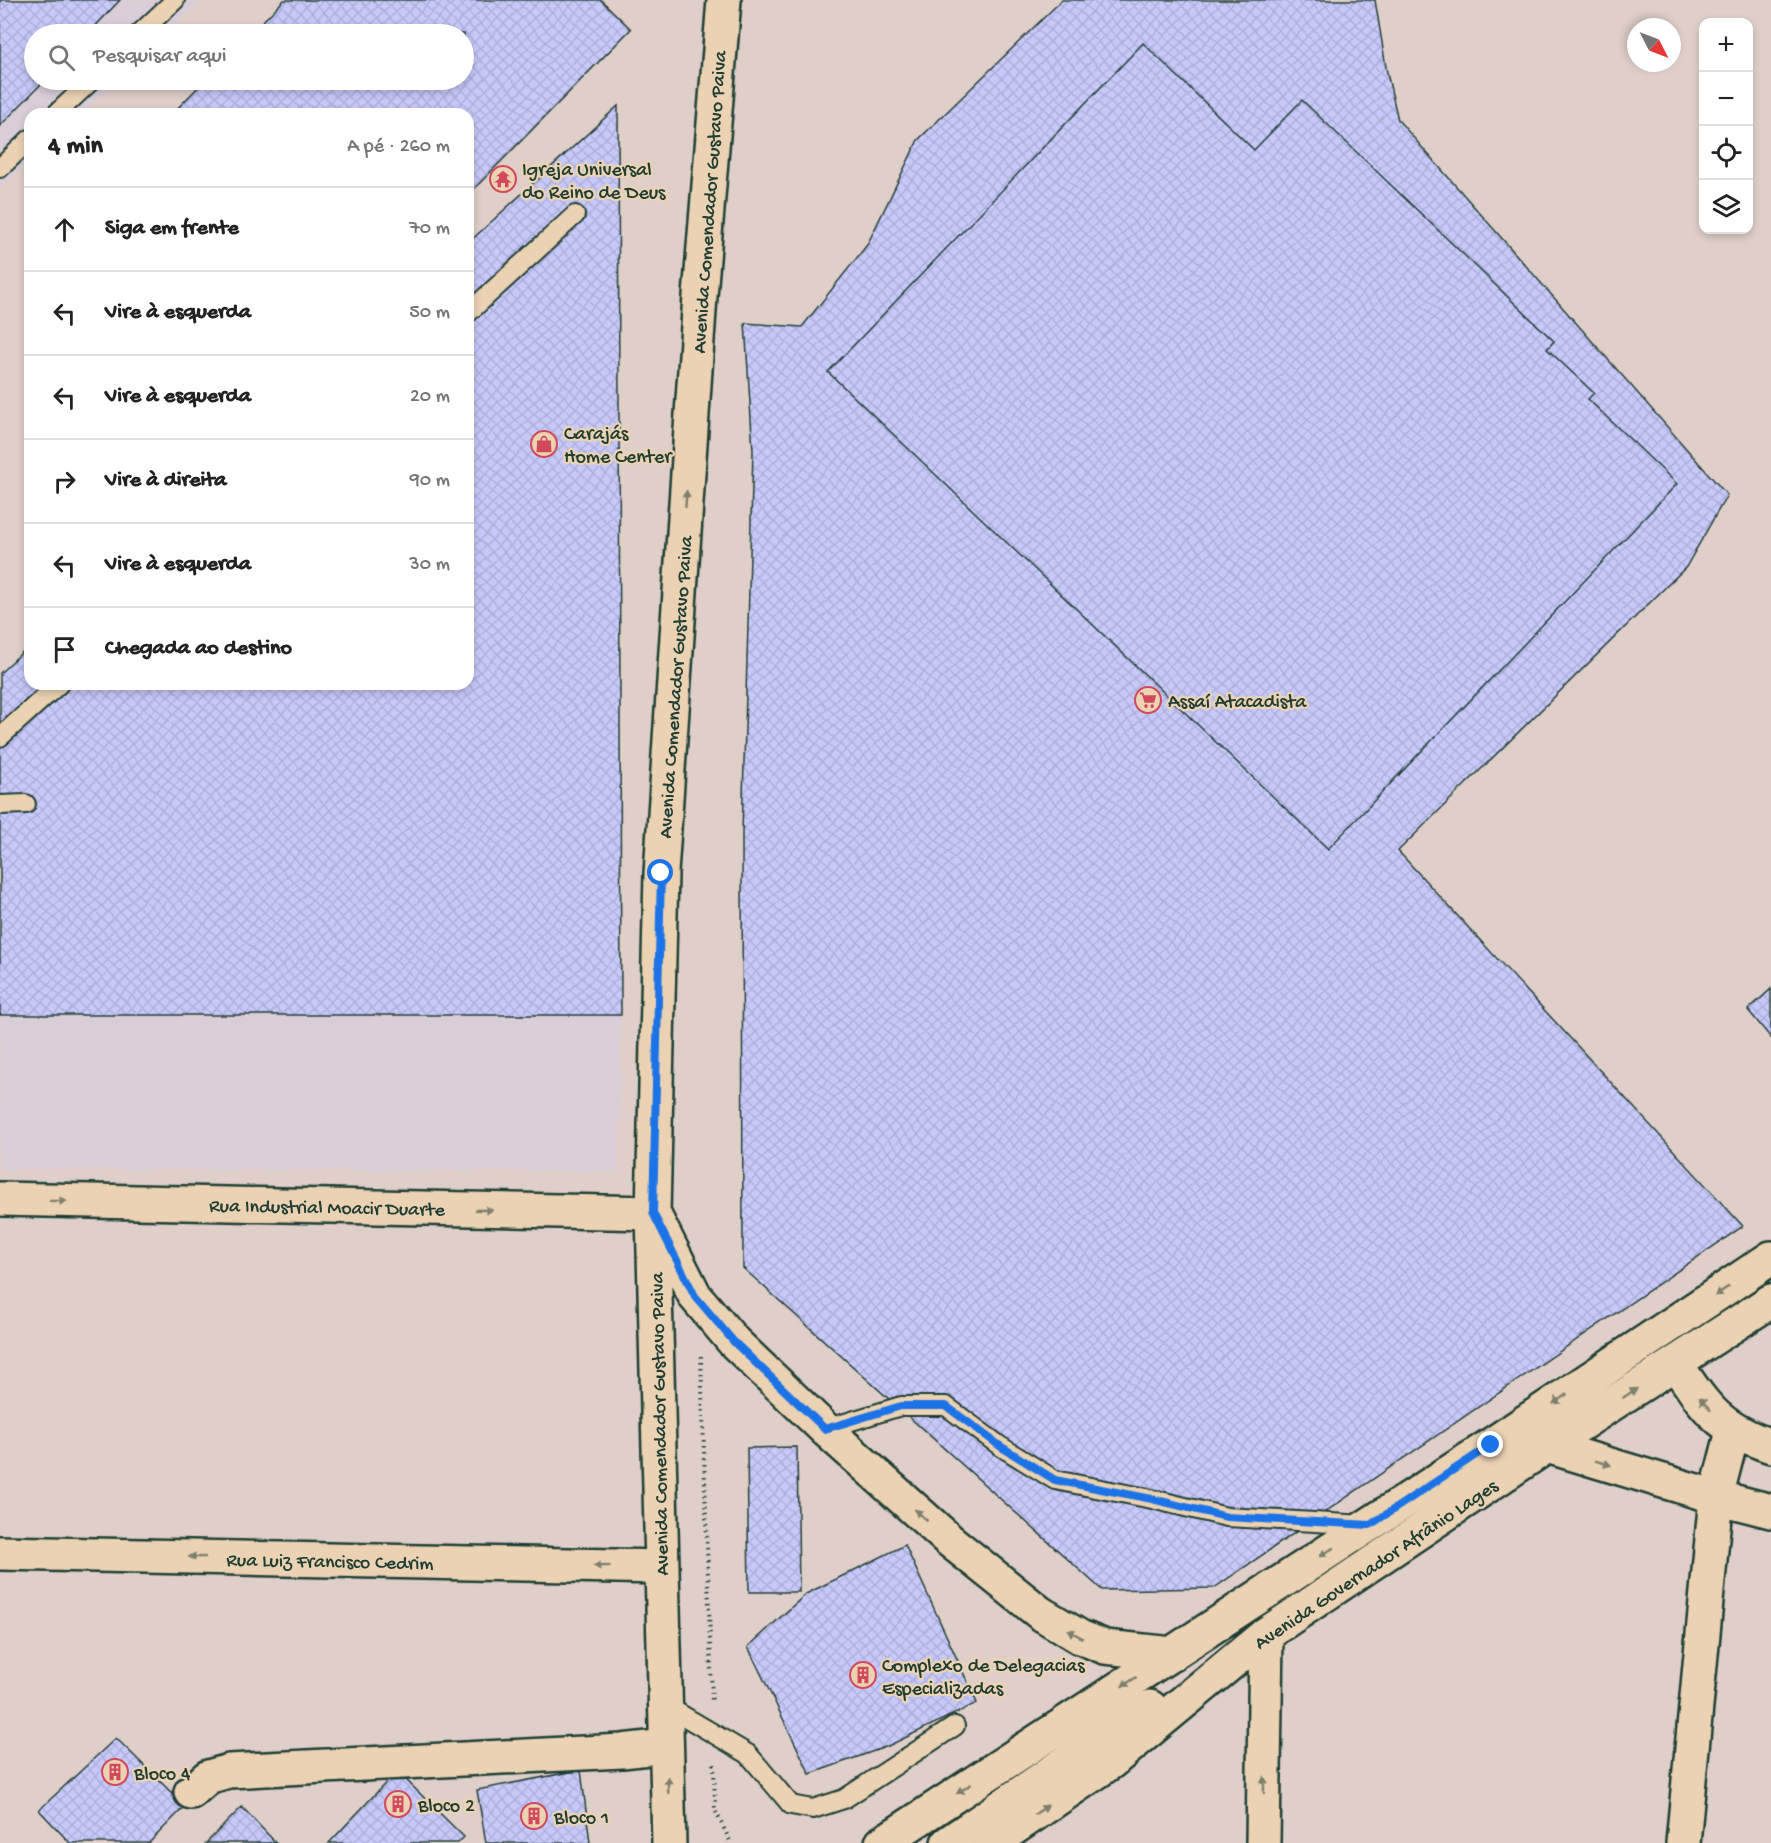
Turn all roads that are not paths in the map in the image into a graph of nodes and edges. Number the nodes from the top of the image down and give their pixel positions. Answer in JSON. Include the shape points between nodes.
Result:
{"nodes":[{"id":1,"x":175,"y":0,"type":"edge"},
{"id":2,"x":724,"y":0,"type":"edge"},
{"id":3,"x":150,"y":24,"type":"edge"},
{"id":4,"x":81,"y":90,"type":"edge"},
{"id":5,"x":62,"y":108,"type":"edge"},
{"id":6,"x":24,"y":145,"type":"edge"},
{"id":7,"x":0,"y":168,"type":"edge"},
{"id":8,"x":575,"y":215,"type":"dead end"},
{"id":9,"x":474,"y":308,"type":"edge"},
{"id":10,"x":52,"y":690,"type":"edge"},
{"id":11,"x":0,"y":737,"type":"edge"},
{"id":12,"x":26,"y":804,"type":"dead end"},
{"id":13,"x":0,"y":805,"type":"edge"},
{"id":14,"x":0,"y":1199,"type":"edge"},
{"id":15,"x":653,"y":1213,"type":"junction"},
{"id":16,"x":1771,"y":1258,"type":"edge"},
{"id":17,"x":1771,"y":1301,"type":"edge"},
{"id":18,"x":1676,"y":1364,"type":"junction"},
{"id":19,"x":825,"y":1429,"type":"junction"},
{"id":20,"x":1733,"y":1431,"type":"junction"},
{"id":21,"x":1547,"y":1446,"type":"junction"},
{"id":22,"x":1771,"y":1446,"type":"edge"},
{"id":23,"x":1716,"y":1497,"type":"junction"},
{"id":24,"x":1771,"y":1511,"type":"edge"},
{"id":25,"x":1370,"y":1525,"type":"junction"},
{"id":26,"x":0,"y":1553,"type":"edge"},
{"id":27,"x":661,"y":1567,"type":"junction"},
{"id":28,"x":1266,"y":1634,"type":"junction"},
{"id":29,"x":1172,"y":1654,"type":"junction"},
{"id":30,"x":665,"y":1705,"type":"junction"},
{"id":31,"x":955,"y":1726,"type":"dead end"},
{"id":32,"x":666,"y":1746,"type":"junction"},
{"id":33,"x":191,"y":1792,"type":"dead end"},
{"id":34,"x":669,"y":1843,"type":"edge"},
{"id":35,"x":882,"y":1843,"type":"edge"},
{"id":36,"x":948,"y":1843,"type":"edge"},
{"id":37,"x":992,"y":1843,"type":"edge"},
{"id":38,"x":1263,"y":1843,"type":"edge"},
{"id":39,"x":1683,"y":1843,"type":"edge"}],
"edges":[{"from":1,"to":3,"type":"lane"},
{"from":15,"to":2,"type":"main road","name":"Avenida Comendador Gustavo Paiva","one_way":true,"via":[[661,873]]},
{"from":4,"to":5,"type":"lane"},
{"from":6,"to":7,"type":"lane"},
{"from":8,"to":9,"type":"lane"},
{"from":10,"to":11,"type":"lane"},
{"from":12,"to":13,"type":"lane"},
{"from":14,"to":15,"type":"main road","name":"Rua Industrial Moacir Duarte","one_way":true},
{"from":15,"to":19,"type":"main road","via":[[695,1296],[734,1342]]},
{"from":15,"to":27,"type":"main road","name":"Avenida Comendador Gustavo Paiva"},
{"from":16,"to":25,"type":"main road","name":"Avenida Governador Afrânio Lages","one_way":true},
{"from":17,"to":18,"type":"main road","name":"Avenida Governador Afrânio Lages"},
{"from":20,"to":18,"type":"main road","one_way":true,"via":[[1704,1405]]},
{"from":21,"to":18,"type":"main road","name":"Avenida Governador Afrânio Lages","one_way":true},
{"from":19,"to":25,"type":"lane","via":[[901,1406],[946,1406],[1055,1480],[1227,1517]]},
{"from":29,"to":19,"type":"main road","one_way":true,"via":[[1105,1647],[1040,1613],[949,1540]]},
{"from":20,"to":22,"type":"main road"},
{"from":20,"to":23,"type":"main road"},
{"from":21,"to":23,"type":"main road","one_way":true},
{"from":21,"to":28,"type":"main road","name":"Avenida Governador Afrânio Lages"},
{"from":23,"to":24,"type":"main road"},
{"from":23,"to":39,"type":"main road"},
{"from":25,"to":29,"type":"main road","name":"Avenida Governador Afrânio Lages","one_way":true},
{"from":27,"to":26,"type":"main road","name":"Rua Luiz Francisco Cedrim","one_way":true},
{"from":27,"to":30,"type":"main road","name":"Avenida Comendador Gustavo Paiva"},
{"from":28,"to":36,"type":"main road","via":[[1097,1741]]},
{"from":37,"to":28,"type":"main road","name":"Avenida Governador Afrânio Lages","one_way":true,"via":[[1112,1762]]},
{"from":38,"to":28,"type":"main road","one_way":true},
{"from":29,"to":35,"type":"main road","name":"Avenida Governador Afrânio Lages","one_way":true},
{"from":30,"to":31,"type":"lane","via":[[748,1754],[791,1805],[813,1809],[844,1799]]},
{"from":30,"to":32,"type":"main road","name":"Avenida Comendador Gustavo Paiva"},
{"from":32,"to":33,"type":"main road","via":[[229,1771],[208,1777]]},
{"from":34,"to":32,"type":"main road","name":"Avenida Comendador Gustavo Paiva","one_way":true}]}
